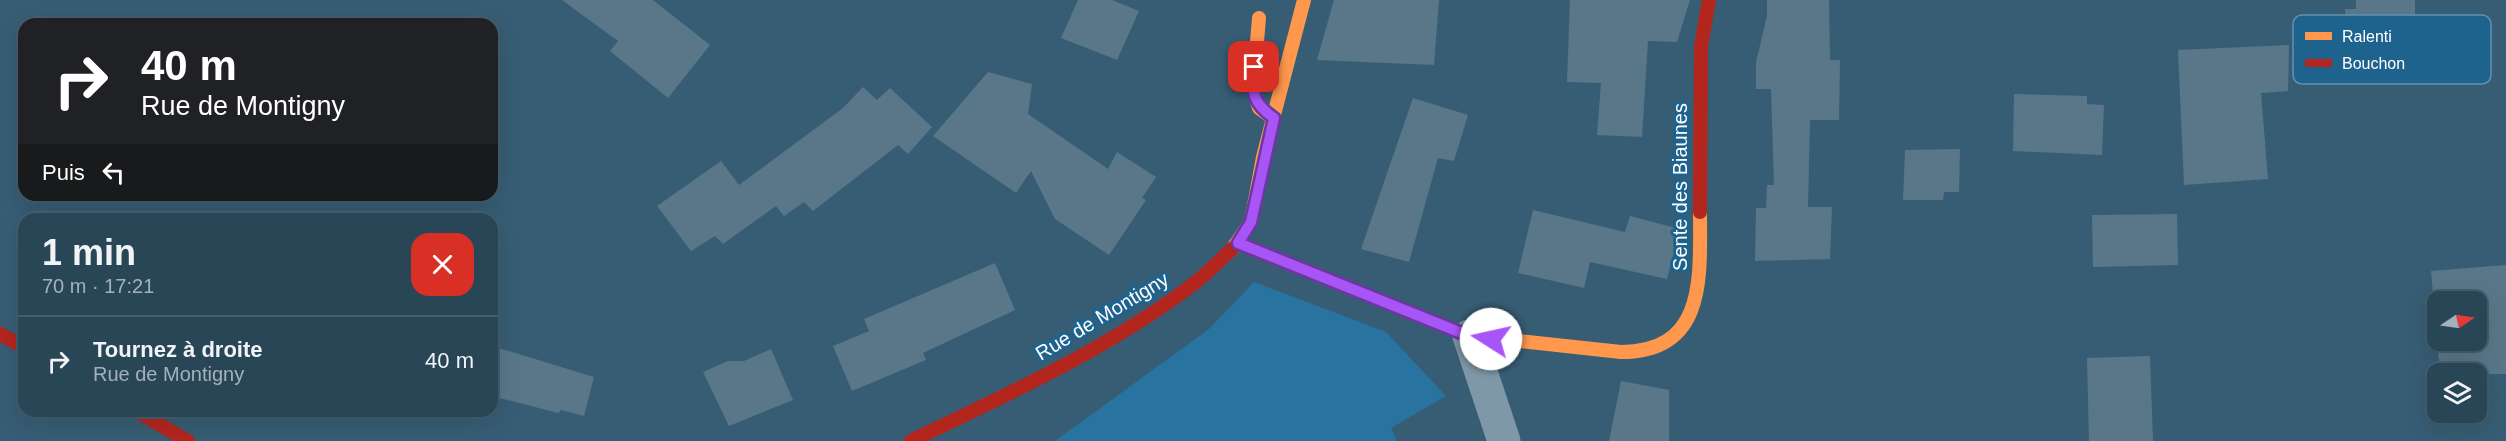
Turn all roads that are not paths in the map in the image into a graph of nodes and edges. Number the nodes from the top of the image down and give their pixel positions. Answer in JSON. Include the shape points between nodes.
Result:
{"nodes":[{"id":1,"x":1304,"y":0,"type":"edge"},
{"id":2,"x":1709,"y":0,"type":"edge"},
{"id":3,"x":1259,"y":18,"type":"dead end"},
{"id":4,"x":1274,"y":118,"type":"junction"},
{"id":5,"x":1238,"y":243,"type":"junction"},
{"id":6,"x":0,"y":334,"type":"edge"},
{"id":7,"x":1469,"y":336,"type":"junction"},
{"id":8,"x":18,"y":344,"type":"edge"},
{"id":9,"x":146,"y":417,"type":"edge"},
{"id":10,"x":188,"y":441,"type":"edge"},
{"id":11,"x":911,"y":441,"type":"edge"},
{"id":12,"x":1504,"y":441,"type":"edge"}],
"edges":[{"from":1,"to":4,"type":"street","name":"Rue de Montigny"},
{"from":2,"to":7,"type":"street","name":"Sente des Biaunes","via":[[1701,46],[1700,276],[1694,303],[1676,336],[1662,349],[1639,353]]},
{"from":3,"to":4,"type":"street","via":[[1253,88],[1259,108]]},
{"from":4,"to":5,"type":"street","name":"Rue de Montigny","via":[[1251,222]]},
{"from":5,"to":7,"type":"street","name":"Sente des Biaunes"},
{"from":5,"to":11,"type":"street","name":"Rue de Montigny","via":[[1194,284],[1146,318],[1008,394]]},
{"from":6,"to":8,"type":"street"},
{"from":7,"to":12,"type":"street"},
{"from":9,"to":10,"type":"street"}]}
